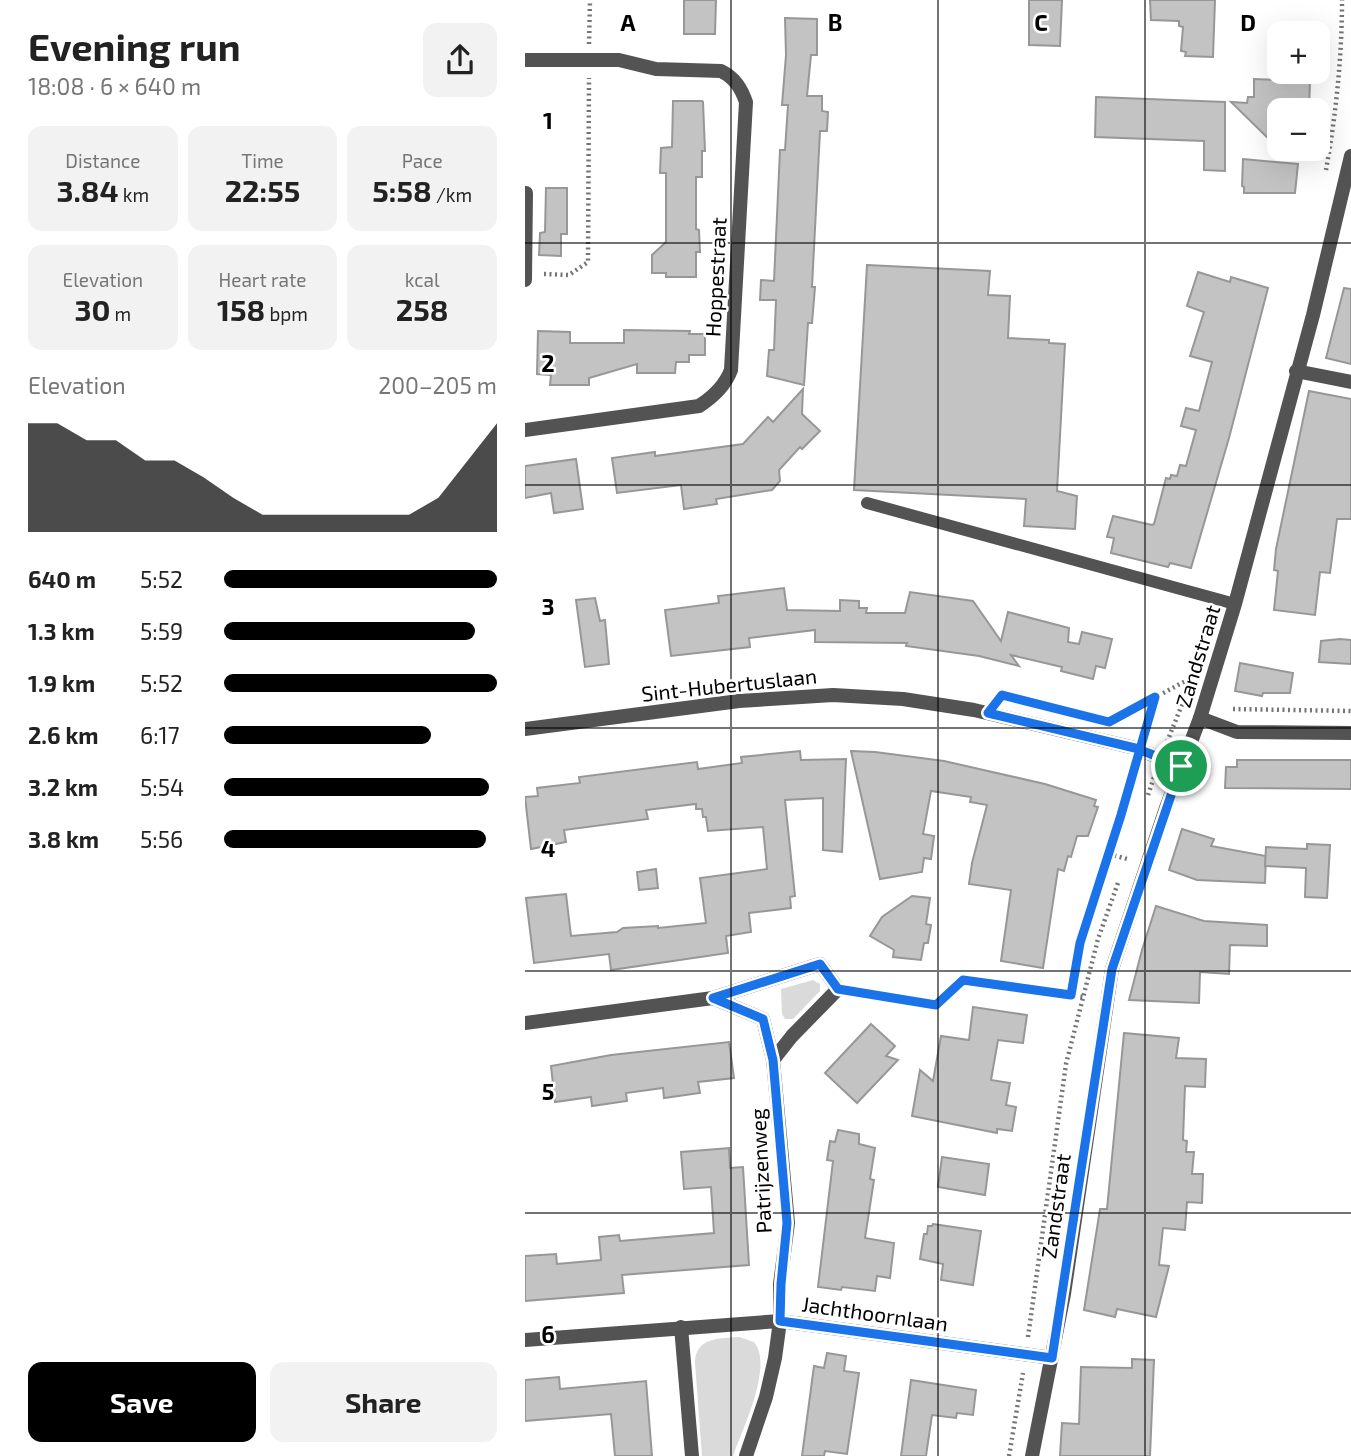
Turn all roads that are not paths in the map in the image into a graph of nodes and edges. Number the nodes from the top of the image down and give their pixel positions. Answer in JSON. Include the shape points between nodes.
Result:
{"nodes":[{"id":1,"x":525,"y":60,"type":"edge"},
{"id":2,"x":1351,"y":156,"type":"edge"},
{"id":3,"x":526,"y":193,"type":"edge"},
{"id":4,"x":525,"y":274,"type":"edge"},
{"id":5,"x":525,"y":280,"type":"edge"},
{"id":6,"x":1296,"y":370,"type":"junction"},
{"id":7,"x":1351,"y":382,"type":"edge"},
{"id":8,"x":525,"y":430,"type":"edge"},
{"id":9,"x":867,"y":503,"type":"dead end"},
{"id":10,"x":1235,"y":604,"type":"junction"},
{"id":11,"x":1199,"y":718,"type":"junction"},
{"id":12,"x":525,"y":729,"type":"edge"},
{"id":13,"x":1351,"y":733,"type":"edge"},
{"id":14,"x":1181,"y":766,"type":"junction"},
{"id":15,"x":713,"y":998,"type":"junction"},
{"id":16,"x":525,"y":1023,"type":"edge"},
{"id":17,"x":773,"y":1060,"type":"junction"},
{"id":18,"x":780,"y":1321,"type":"junction"},
{"id":19,"x":681,"y":1327,"type":"junction"},
{"id":20,"x":525,"y":1340,"type":"edge"},
{"id":21,"x":1052,"y":1358,"type":"junction"},
{"id":22,"x":692,"y":1456,"type":"edge"},
{"id":23,"x":746,"y":1456,"type":"edge"},
{"id":24,"x":1032,"y":1456,"type":"edge"}],
"edges":[{"from":1,"to":8,"type":"street","name":"Hoppestraat","via":[[624,61],[656,69],[721,71],[741,89],[746,102],[731,370],[726,382],[699,406]]},
{"from":2,"to":6,"type":"street","name":"Zandstraat"},
{"from":3,"to":4,"type":"street"},
{"from":4,"to":5,"type":"street"},
{"from":6,"to":7,"type":"street"},
{"from":6,"to":10,"type":"street","name":"Zandstraat"},
{"from":9,"to":10,"type":"lane"},
{"from":10,"to":11,"type":"street","name":"Zandstraat"},
{"from":11,"to":13,"type":"street","via":[[1237,732]]},
{"from":11,"to":14,"type":"street","name":"Zandstraat"},
{"from":12,"to":14,"type":"street","name":"Sint-Hubertuslaan","via":[[739,701],[833,695],[974,710],[1140,750]]},
{"from":14,"to":21,"type":"street","name":"Zandstraat","via":[[1112,969]]},
{"from":15,"to":16,"type":"street"},
{"from":15,"to":17,"type":"street","name":"Patrijzenweg","via":[[763,1019]]},
{"from":15,"to":17,"type":"street","via":[[820,964],[838,989]]},
{"from":17,"to":18,"type":"street","name":"Patrijzenweg","via":[[787,1223]]},
{"from":18,"to":19,"type":"street","name":"Jachthoornlaan"},
{"from":18,"to":21,"type":"street","name":"Jachthoornlaan"},
{"from":18,"to":23,"type":"street","name":"Patrijzenweg","via":[[766,1397]]},
{"from":19,"to":20,"type":"street","name":"Jachthoornlaan"},
{"from":19,"to":22,"type":"street"},
{"from":21,"to":24,"type":"street","name":"Zandstraat"}]}
